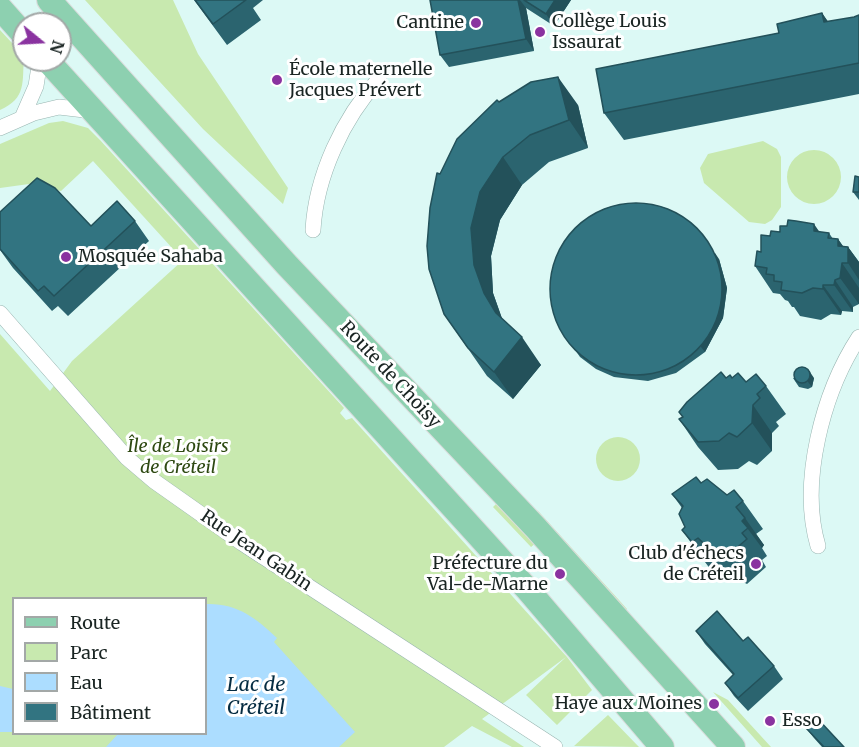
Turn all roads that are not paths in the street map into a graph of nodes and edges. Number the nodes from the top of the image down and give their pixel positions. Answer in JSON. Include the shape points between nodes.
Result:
{"nodes":[{"id":1,"x":49,"y":0,"type":"edge"},
{"id":2,"x":0,"y":8,"type":"edge"},
{"id":3,"x":12,"y":22,"type":"edge"},
{"id":4,"x":38,"y":72,"type":"edge"},
{"id":5,"x":58,"y":72,"type":"edge"},
{"id":6,"x":379,"y":78,"type":"dead end"},
{"id":7,"x":93,"y":111,"type":"junction"},
{"id":8,"x":22,"y":118,"type":"junction"},
{"id":9,"x":0,"y":128,"type":"edge"},
{"id":10,"x":313,"y":230,"type":"dead end"},
{"id":11,"x":0,"y":313,"type":"edge"},
{"id":12,"x":859,"y":337,"type":"edge"},
{"id":13,"x":818,"y":546,"type":"dead end"},
{"id":14,"x":553,"y":745,"type":"edge"},
{"id":15,"x":662,"y":747,"type":"edge"},
{"id":16,"x":733,"y":747,"type":"edge"}],
"edges":[{"from":1,"to":16,"type":"main road","name":"Route de Choisy","via":[[286,264],[536,528]]},
{"from":2,"to":3,"type":"main road"},
{"from":4,"to":8,"type":"street"},
{"from":5,"to":7,"type":"main road"},
{"from":6,"to":10,"type":"street","via":[[340,135],[319,193]]},
{"from":7,"to":8,"type":"street","via":[[59,108]]},
{"from":7,"to":15,"type":"main road","via":[[528,590]]},
{"from":8,"to":9,"type":"street"},
{"from":11,"to":14,"type":"street","name":"Rue Jean Gabin","via":[[127,459],[154,482]]},
{"from":12,"to":13,"type":"street","via":[[840,369],[827,406],[814,466],[811,491]]}]}
